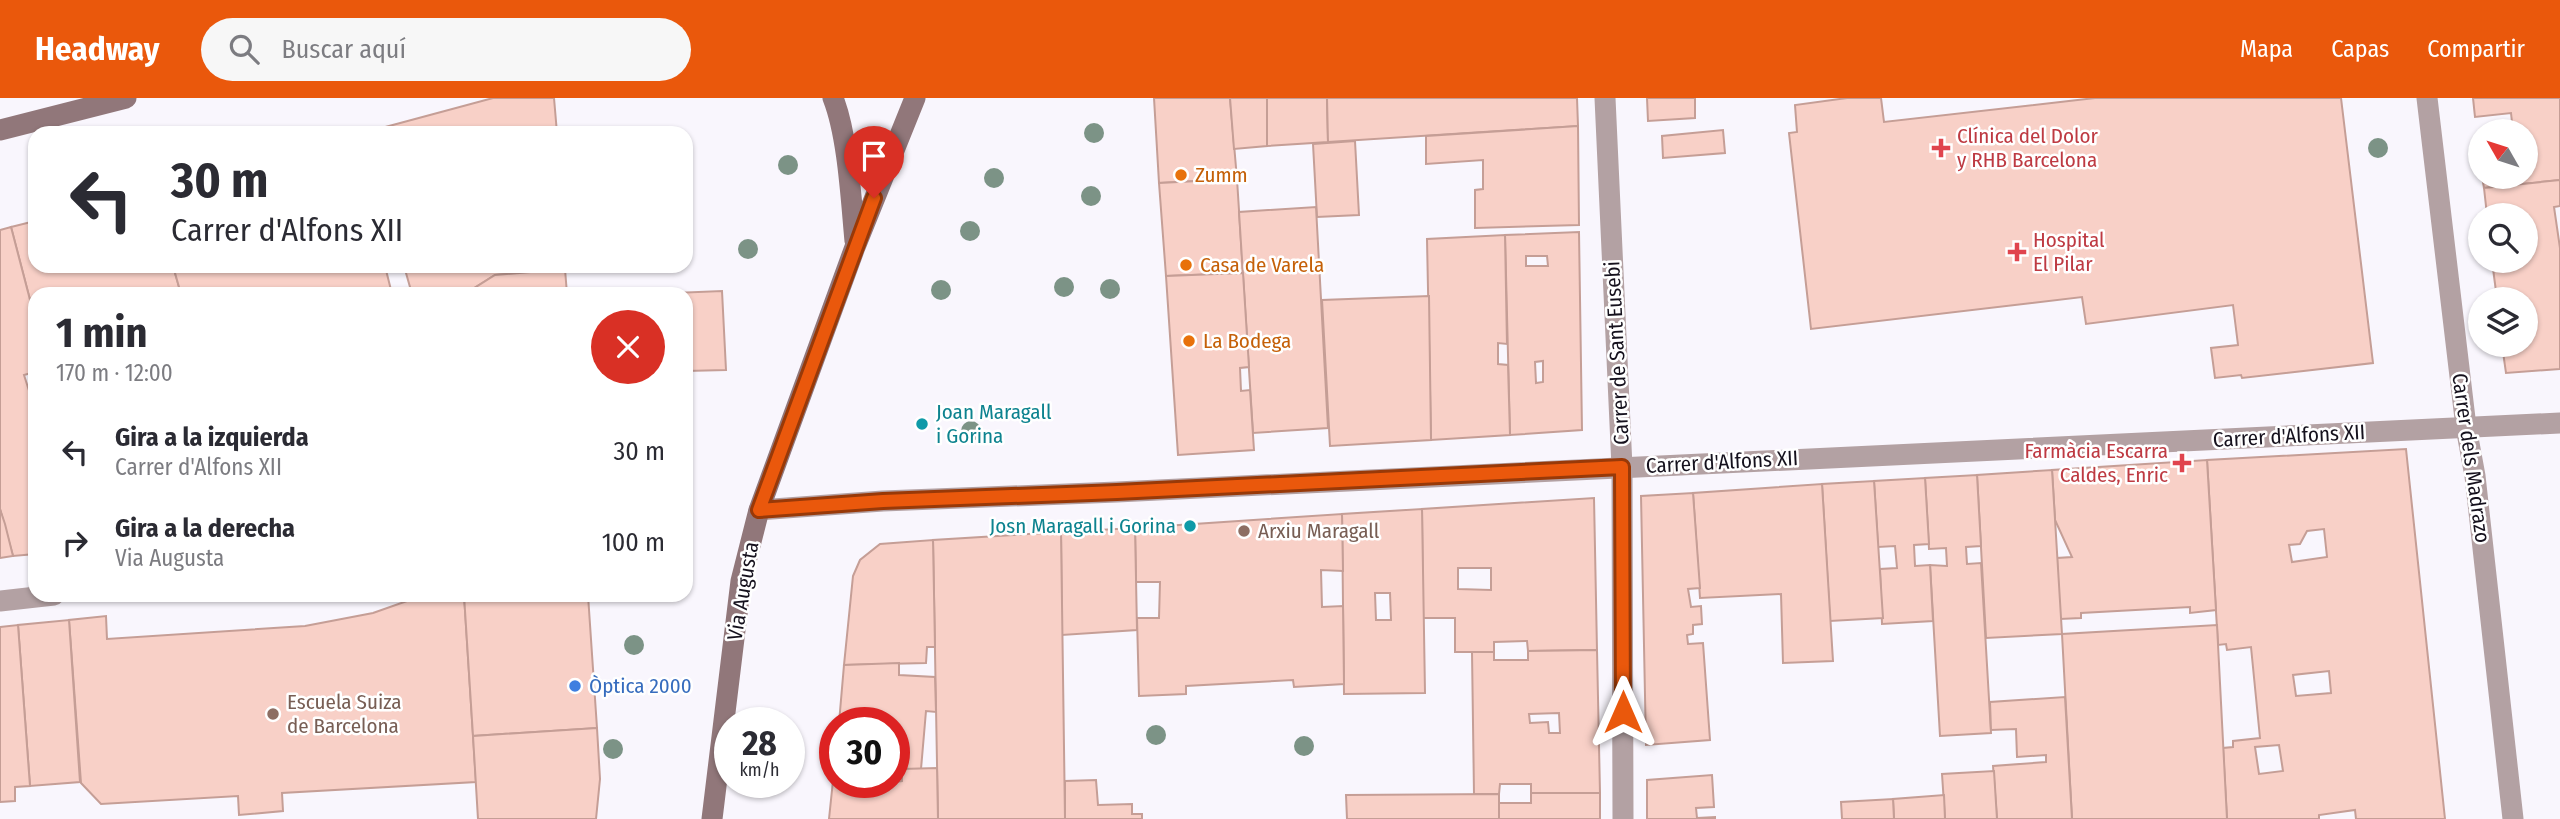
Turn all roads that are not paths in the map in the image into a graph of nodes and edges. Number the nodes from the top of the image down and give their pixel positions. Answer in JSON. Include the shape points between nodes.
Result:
{"nodes":[{"id":1,"x":126,"y":98,"type":"edge"},
{"id":2,"x":833,"y":98,"type":"edge"},
{"id":3,"x":915,"y":98,"type":"edge"},
{"id":4,"x":1605,"y":98,"type":"edge"},
{"id":5,"x":2427,"y":98,"type":"edge"},
{"id":6,"x":0,"y":130,"type":"edge"},
{"id":7,"x":855,"y":247,"type":"junction"},
{"id":8,"x":2560,"y":423,"type":"edge"},
{"id":9,"x":2466,"y":427,"type":"junction"},
{"id":10,"x":1622,"y":467,"type":"junction"},
{"id":11,"x":759,"y":510,"type":"junction"},
{"id":12,"x":28,"y":598,"type":"edge"},
{"id":13,"x":0,"y":601,"type":"edge"},
{"id":14,"x":712,"y":819,"type":"edge"},
{"id":15,"x":1623,"y":819,"type":"edge"},
{"id":16,"x":2513,"y":819,"type":"edge"}],
"edges":[{"from":1,"to":6,"type":"main road"},
{"from":2,"to":7,"type":"main road","via":[[850,187]]},
{"from":3,"to":7,"type":"main road","name":"Via Augusta"},
{"from":4,"to":10,"type":"street","name":"Carrer de Sant Eusebi"},
{"from":5,"to":9,"type":"street","name":"Carrer dels Madrazo"},
{"from":7,"to":11,"type":"main road","name":"Via Augusta"},
{"from":8,"to":9,"type":"street","name":"Carrer d'Alfons XII"},
{"from":9,"to":10,"type":"street","name":"Carrer d'Alfons XII"},
{"from":9,"to":16,"type":"street","name":"Carrer dels Madrazo"},
{"from":10,"to":11,"type":"street","name":"Carrer d'Alfons XII"},
{"from":10,"to":15,"type":"street","name":"Carrer de Sant Eusebi"},
{"from":11,"to":14,"type":"main road","name":"Via Augusta","via":[[741,581]]},
{"from":12,"to":13,"type":"street"}]}
